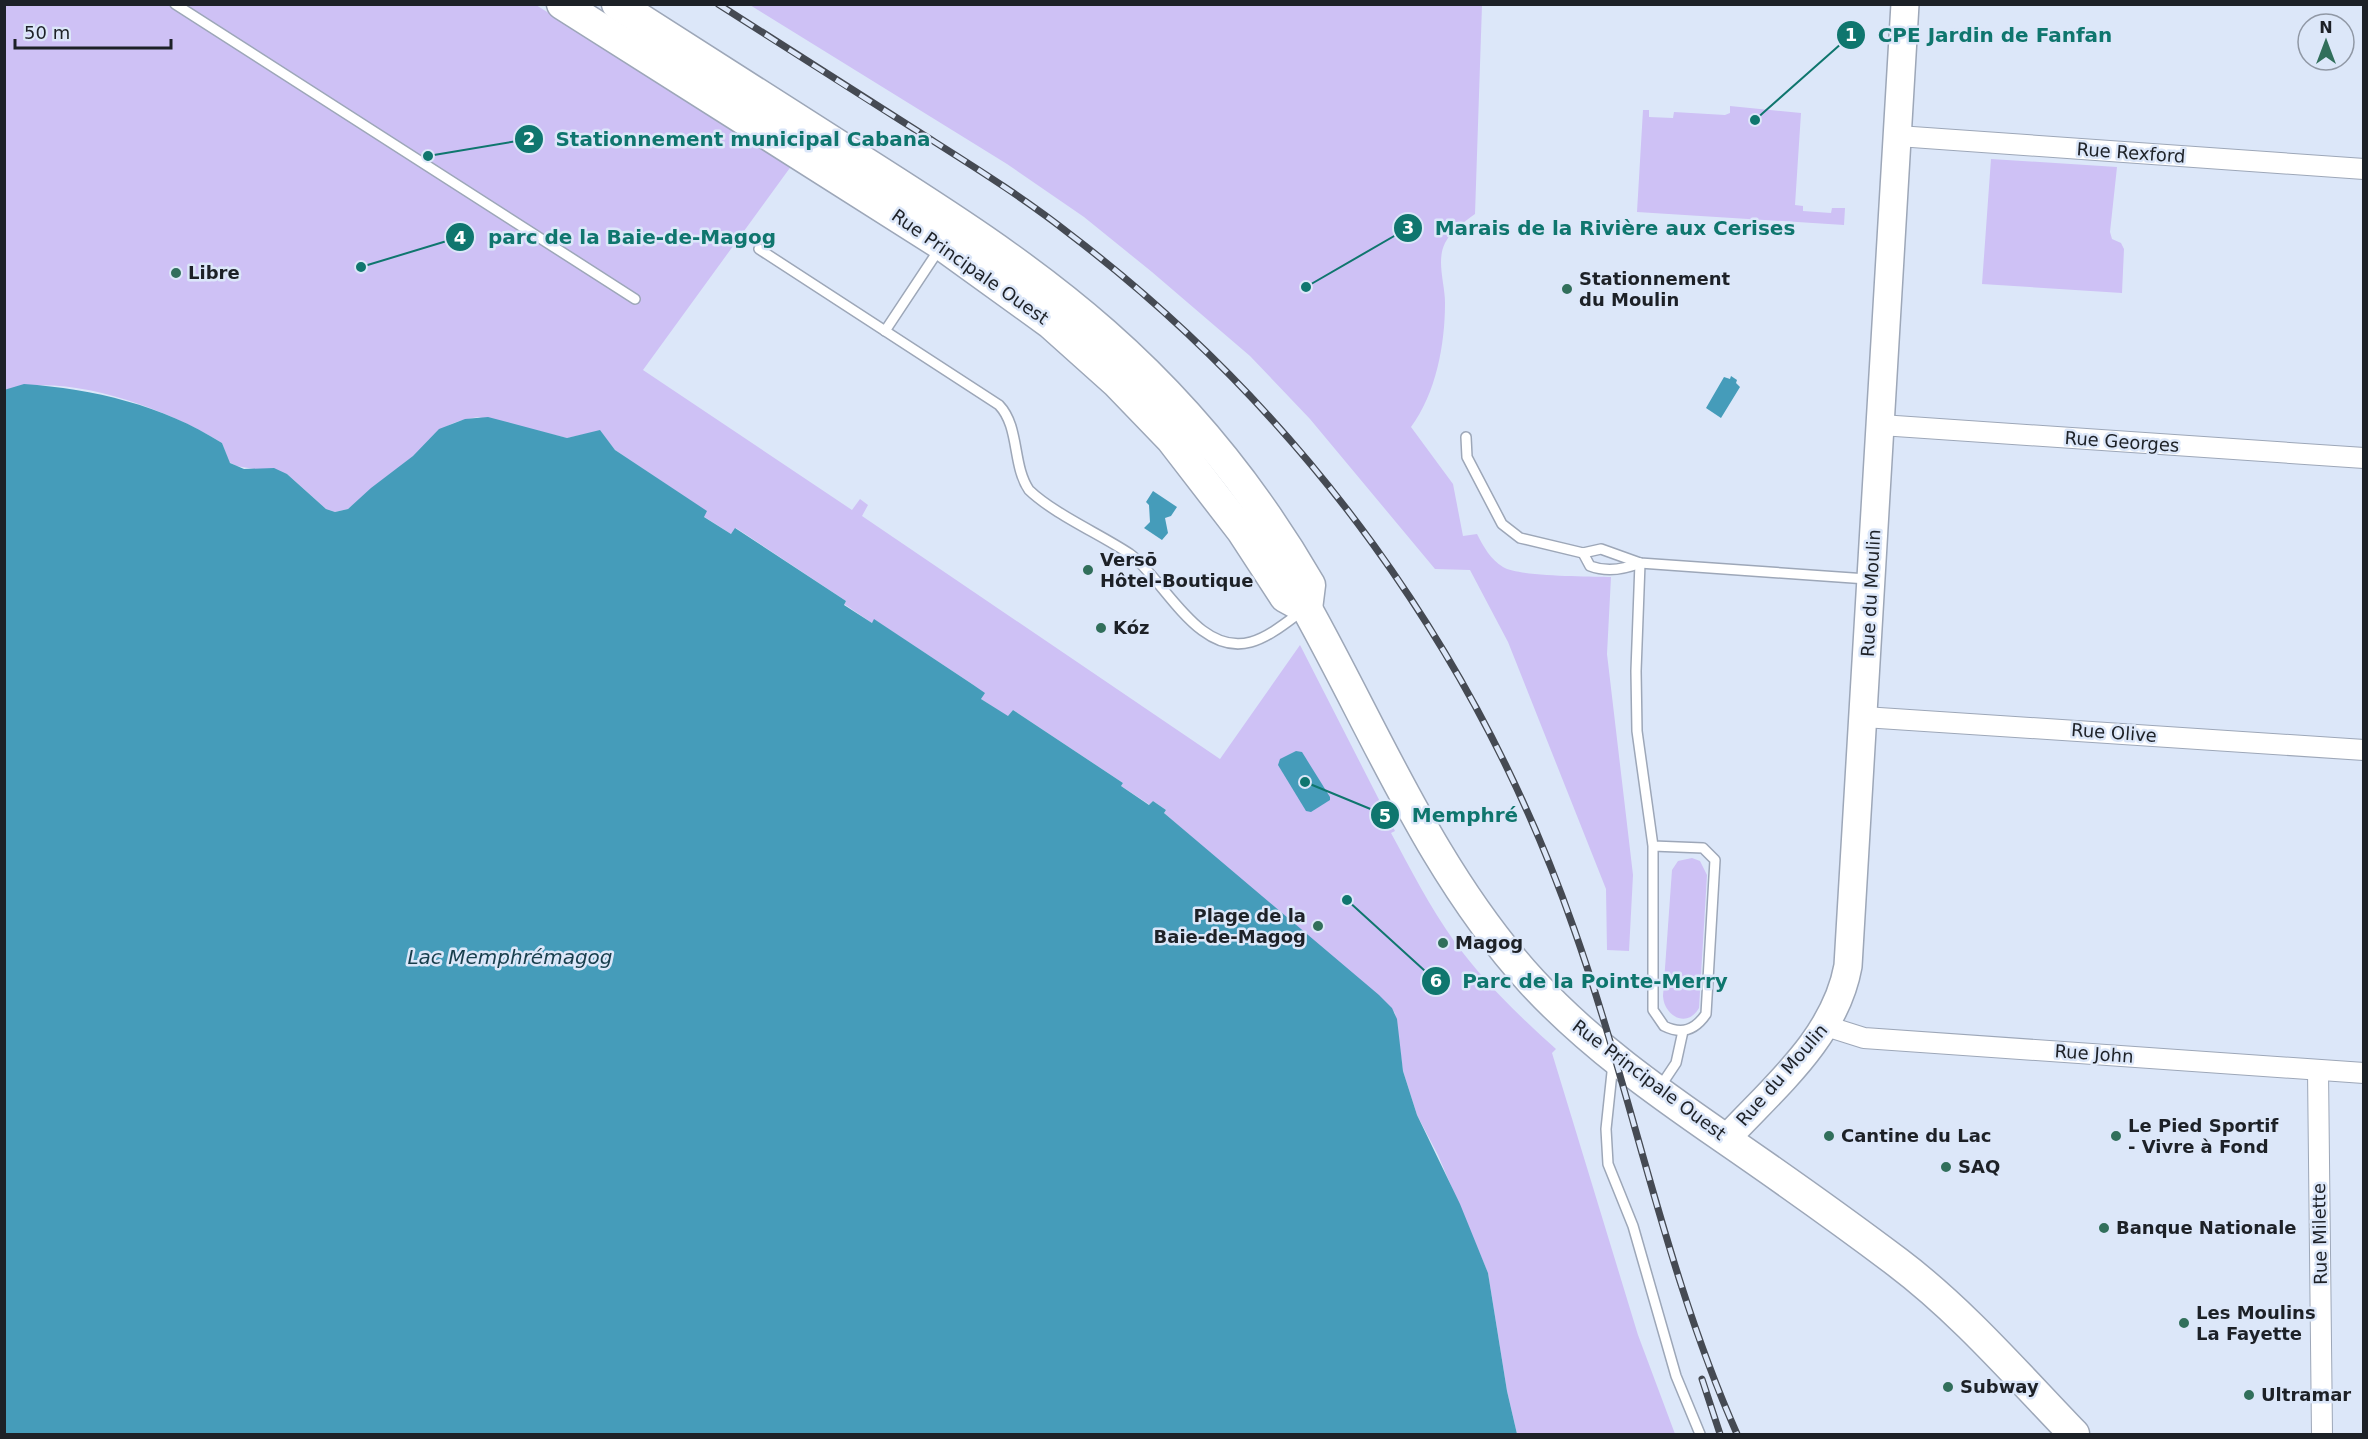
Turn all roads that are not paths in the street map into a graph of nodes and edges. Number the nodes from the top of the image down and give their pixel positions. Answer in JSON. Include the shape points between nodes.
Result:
{"nodes":[{"id":1,"x":174,"y":4,"type":"edge"},
{"id":2,"x":562,"y":4,"type":"edge"},
{"id":3,"x":617,"y":4,"type":"edge"},
{"id":4,"x":1905,"y":4,"type":"edge"},
{"id":5,"x":1898,"y":136,"type":"junction"},
{"id":6,"x":2364,"y":169,"type":"edge"},
{"id":7,"x":950,"y":233,"type":"junction"},
{"id":8,"x":759,"y":249,"type":"dead end"},
{"id":9,"x":636,"y":299,"type":"dead end"},
{"id":10,"x":885,"y":331,"type":"junction"},
{"id":11,"x":1881,"y":425,"type":"junction"},
{"id":12,"x":1466,"y":437,"type":"dead end"},
{"id":13,"x":2364,"y":458,"type":"edge"},
{"id":14,"x":1583,"y":553,"type":"junction"},
{"id":15,"x":1640,"y":563,"type":"junction"},
{"id":16,"x":1872,"y":579,"type":"junction"},
{"id":17,"x":1307,"y":609,"type":"junction"},
{"id":18,"x":1864,"y":717,"type":"junction"},
{"id":19,"x":2364,"y":750,"type":"edge"},
{"id":20,"x":1653,"y":846,"type":"junction"},
{"id":21,"x":1826,"y":1026,"type":"junction"},
{"id":22,"x":1683,"y":1031,"type":"junction"},
{"id":23,"x":1614,"y":1057,"type":"junction"},
{"id":24,"x":2318,"y":1070,"type":"junction"},
{"id":25,"x":2364,"y":1073,"type":"edge"},
{"id":26,"x":1657,"y":1092,"type":"junction"},
{"id":27,"x":1726,"y":1139,"type":"junction"},
{"id":28,"x":1700,"y":1434,"type":"edge"},
{"id":29,"x":2074,"y":1434,"type":"edge"},
{"id":30,"x":2322,"y":1434,"type":"edge"}],
"edges":[{"from":1,"to":9,"type":"lane"},
{"from":2,"to":7,"type":"main road","name":"Rue Principale Ouest"},
{"from":3,"to":7,"type":"main road","name":"Rue Principale Ouest"},
{"from":4,"to":5,"type":"street","name":"Rue du Moulin"},
{"from":5,"to":6,"type":"street","name":"Rue Rexford"},
{"from":5,"to":11,"type":"street","name":"Rue du Moulin"},
{"from":7,"to":10,"type":"lane"},
{"from":7,"to":17,"type":"main road","name":"Rue Principale Ouest","via":[[1117,383],[1196,469],[1285,597]]},
{"from":8,"to":10,"type":"lane"},
{"from":10,"to":17,"type":"lane","via":[[999,405],[1006,414],[1029,490],[1137,561],[1178,609],[1204,630],[1233,643],[1250,642]]},
{"from":11,"to":13,"type":"street","name":"Rue Georges"},
{"from":11,"to":16,"type":"street","name":"Rue du Moulin"},
{"from":12,"to":14,"type":"lane","via":[[1467,457],[1506,528],[1520,538]]},
{"from":14,"to":15,"type":"lane","via":[[1601,549]]},
{"from":14,"to":15,"type":"lane","via":[[1590,566],[1598,568],[1626,568]]},
{"from":15,"to":16,"type":"lane"},
{"from":15,"to":20,"type":"lane","via":[[1637,730]]},
{"from":16,"to":18,"type":"street","name":"Rue du Moulin"},
{"from":17,"to":23,"type":"main road","name":"Rue Principale Ouest","via":[[1400,784],[1476,911],[1534,984]]},
{"from":18,"to":19,"type":"street","name":"Rue Olive"},
{"from":18,"to":21,"type":"street","name":"Rue du Moulin","via":[[1848,966],[1842,992]]},
{"from":20,"to":22,"type":"lane","via":[[1653,1010],[1664,1026]]},
{"from":20,"to":22,"type":"lane","via":[[1703,848],[1715,860],[1706,1014],[1693,1029]]},
{"from":21,"to":24,"type":"street","name":"Rue John","via":[[1864,1038]]},
{"from":21,"to":27,"type":"street","name":"Rue du Moulin"},
{"from":22,"to":26,"type":"lane","via":[[1676,1063]]},
{"from":23,"to":26,"type":"main road","name":"Rue Principale Ouest"},
{"from":23,"to":28,"type":"lane","via":[[1606,1129],[1608,1164],[1633,1226],[1672,1366]]},
{"from":24,"to":25,"type":"street","name":"Rue John"},
{"from":24,"to":30,"type":"street","name":"Rue Milette"},
{"from":26,"to":27,"type":"main road","name":"Rue Principale Ouest"},
{"from":27,"to":29,"type":"main road","name":"Rue Principale Ouest","via":[[1889,1256],[1942,1299]]}]}
